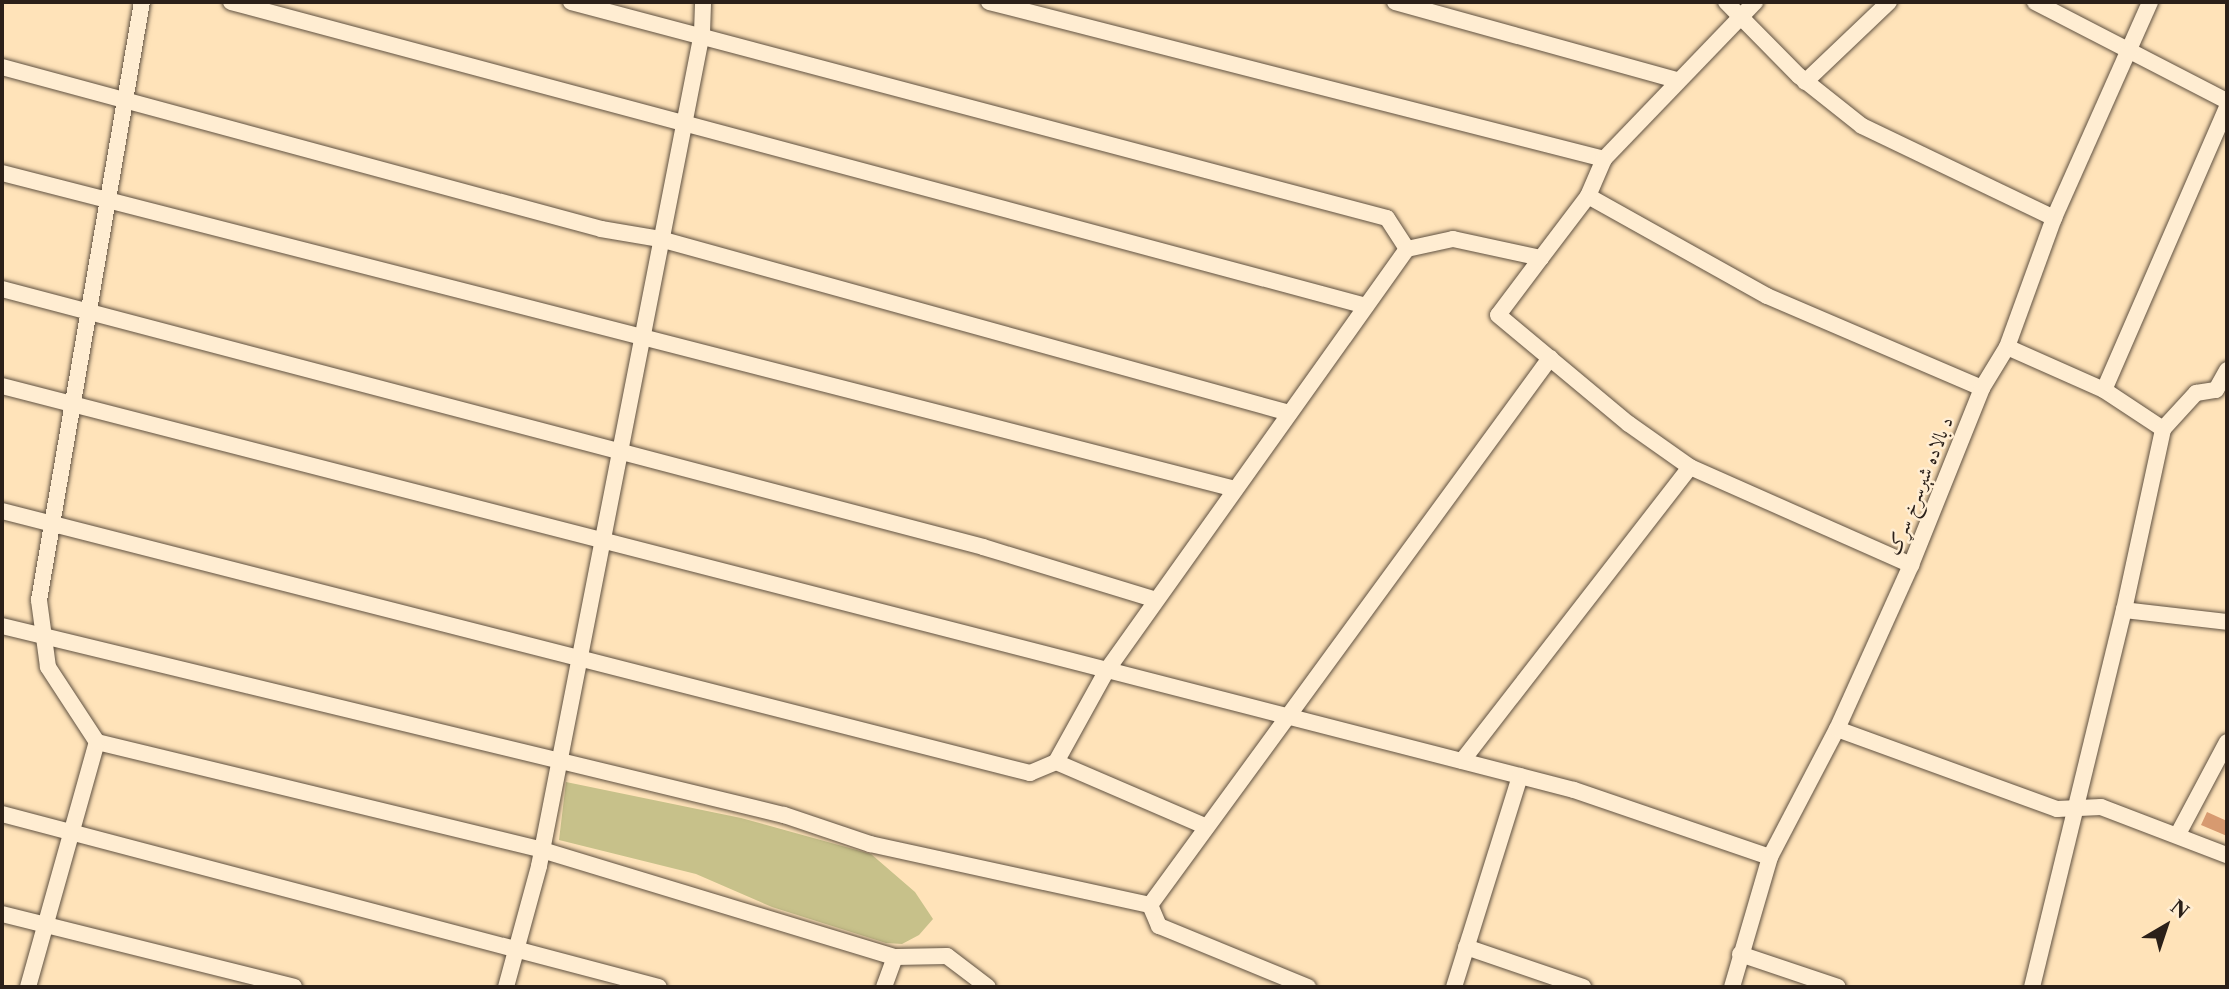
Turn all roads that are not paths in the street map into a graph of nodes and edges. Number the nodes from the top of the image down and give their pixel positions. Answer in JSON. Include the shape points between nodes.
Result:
{"nodes":[{"id":1,"x":142,"y":2,"type":"edge"},
{"id":2,"x":231,"y":2,"type":"edge"},
{"id":3,"x":571,"y":2,"type":"edge"},
{"id":4,"x":703,"y":2,"type":"edge"},
{"id":5,"x":989,"y":2,"type":"edge"},
{"id":6,"x":1395,"y":2,"type":"edge"},
{"id":7,"x":1726,"y":2,"type":"edge"},
{"id":8,"x":1755,"y":2,"type":"edge"},
{"id":9,"x":1889,"y":2,"type":"edge"},
{"id":10,"x":2035,"y":2,"type":"edge"},
{"id":11,"x":2150,"y":2,"type":"edge"},
{"id":12,"x":1741,"y":15,"type":"junction"},
{"id":13,"x":702,"y":33,"type":"junction"},
{"id":14,"x":2129,"y":52,"type":"junction"},
{"id":15,"x":2,"y":67,"type":"edge"},
{"id":16,"x":1676,"y":80,"type":"junction"},
{"id":17,"x":1805,"y":82,"type":"junction"},
{"id":18,"x":126,"y":99,"type":"junction"},
{"id":19,"x":2227,"y":101,"type":"edge"},
{"id":20,"x":2227,"y":107,"type":"edge"},
{"id":21,"x":685,"y":123,"type":"junction"},
{"id":22,"x":1604,"y":159,"type":"junction"},
{"id":23,"x":2,"y":173,"type":"edge"},
{"id":24,"x":1588,"y":196,"type":"junction"},
{"id":25,"x":108,"y":200,"type":"junction"},
{"id":26,"x":2054,"y":218,"type":"junction"},
{"id":27,"x":660,"y":239,"type":"junction"},
{"id":28,"x":1407,"y":249,"type":"junction"},
{"id":29,"x":1541,"y":258,"type":"junction"},
{"id":30,"x":2,"y":289,"type":"edge"},
{"id":31,"x":1366,"y":306,"type":"junction"},
{"id":32,"x":89,"y":312,"type":"junction"},
{"id":33,"x":643,"y":337,"type":"junction"},
{"id":34,"x":2007,"y":347,"type":"junction"},
{"id":35,"x":1550,"y":358,"type":"junction"},
{"id":36,"x":2227,"y":370,"type":"edge"},
{"id":37,"x":2,"y":386,"type":"edge"},
{"id":38,"x":1982,"y":388,"type":"junction"},
{"id":39,"x":2104,"y":390,"type":"junction"},
{"id":40,"x":2222,"y":392,"type":"edge"},
{"id":41,"x":73,"y":404,"type":"junction"},
{"id":42,"x":1289,"y":413,"type":"junction"},
{"id":43,"x":2162,"y":429,"type":"junction"},
{"id":44,"x":621,"y":450,"type":"junction"},
{"id":45,"x":1690,"y":467,"type":"junction"},
{"id":46,"x":1235,"y":489,"type":"junction"},
{"id":47,"x":2,"y":511,"type":"edge"},
{"id":48,"x":52,"y":524,"type":"junction"},
{"id":49,"x":603,"y":540,"type":"junction"},
{"id":50,"x":1911,"y":565,"type":"junction"},
{"id":51,"x":1156,"y":600,"type":"junction"},
{"id":52,"x":2124,"y":610,"type":"junction"},
{"id":53,"x":2227,"y":622,"type":"edge"},
{"id":54,"x":2,"y":626,"type":"edge"},
{"id":55,"x":44,"y":636,"type":"junction"},
{"id":56,"x":580,"y":657,"type":"junction"},
{"id":57,"x":1107,"y":670,"type":"junction"},
{"id":58,"x":1288,"y":717,"type":"junction"},
{"id":59,"x":1837,"y":729,"type":"junction"},
{"id":60,"x":97,"y":742,"type":"junction"},
{"id":61,"x":2227,"y":742,"type":"edge"},
{"id":62,"x":1462,"y":761,"type":"junction"},
{"id":63,"x":1056,"y":762,"type":"junction"},
{"id":64,"x":559,"y":763,"type":"junction"},
{"id":65,"x":1520,"y":776,"type":"junction"},
{"id":66,"x":2075,"y":809,"type":"junction"},
{"id":67,"x":2,"y":814,"type":"edge"},
{"id":68,"x":1207,"y":827,"type":"junction"},
{"id":69,"x":71,"y":832,"type":"junction"},
{"id":70,"x":2178,"y":834,"type":"junction"},
{"id":71,"x":542,"y":850,"type":"junction"},
{"id":72,"x":2227,"y":855,"type":"edge"},
{"id":73,"x":1770,"y":857,"type":"junction"},
{"id":74,"x":1150,"y":905,"type":"junction"},
{"id":75,"x":2,"y":914,"type":"edge"},
{"id":76,"x":46,"y":925,"type":"junction"},
{"id":77,"x":1466,"y":947,"type":"junction"},
{"id":78,"x":516,"y":950,"type":"junction"},
{"id":79,"x":1740,"y":954,"type":"junction"},
{"id":80,"x":895,"y":957,"type":"junction"},
{"id":81,"x":28,"y":987,"type":"edge"},
{"id":82,"x":294,"y":987,"type":"edge"},
{"id":83,"x":506,"y":987,"type":"edge"},
{"id":84,"x":659,"y":987,"type":"edge"},
{"id":85,"x":884,"y":987,"type":"edge"},
{"id":86,"x":988,"y":987,"type":"edge"},
{"id":87,"x":1307,"y":987,"type":"edge"},
{"id":88,"x":1454,"y":987,"type":"edge"},
{"id":89,"x":1583,"y":987,"type":"edge"},
{"id":90,"x":1732,"y":987,"type":"edge"},
{"id":91,"x":1838,"y":987,"type":"edge"},
{"id":92,"x":2032,"y":987,"type":"edge"}],
"edges":[{"from":1,"to":18,"type":"street"},
{"from":2,"to":21,"type":"street"},
{"from":3,"to":13,"type":"street"},
{"from":4,"to":13,"type":"street"},
{"from":5,"to":22,"type":"street"},
{"from":6,"to":16,"type":"street"},
{"from":7,"to":12,"type":"street"},
{"from":8,"to":12,"type":"street"},
{"from":9,"to":17,"type":"street"},
{"from":10,"to":14,"type":"street"},
{"from":11,"to":14,"type":"street","name":"د بالاده شېرسرخ سړک"},
{"from":12,"to":16,"type":"street"},
{"from":12,"to":17,"type":"street"},
{"from":13,"to":21,"type":"street"},
{"from":13,"to":28,"type":"street","via":[[1387,218]]},
{"from":14,"to":19,"type":"street"},
{"from":14,"to":26,"type":"street","name":"د بالاده شېرسرخ سړک"},
{"from":15,"to":18,"type":"street"},
{"from":16,"to":22,"type":"street"},
{"from":17,"to":26,"type":"street","via":[[1861,126]]},
{"from":18,"to":25,"type":"street"},
{"from":18,"to":27,"type":"street","via":[[601,229]]},
{"from":20,"to":39,"type":"street"},
{"from":21,"to":27,"type":"street"},
{"from":21,"to":31,"type":"street"},
{"from":22,"to":24,"type":"street"},
{"from":23,"to":25,"type":"street"},
{"from":24,"to":29,"type":"street"},
{"from":24,"to":38,"type":"street","via":[[1767,296]]},
{"from":25,"to":32,"type":"street"},
{"from":25,"to":33,"type":"street"},
{"from":26,"to":34,"type":"street","name":"د بالاده شېرسرخ سړک"},
{"from":27,"to":33,"type":"street"},
{"from":27,"to":42,"type":"street"},
{"from":28,"to":29,"type":"street","via":[[1454,239]]},
{"from":28,"to":31,"type":"street"},
{"from":29,"to":35,"type":"street","via":[[1499,314]]},
{"from":30,"to":32,"type":"street"},
{"from":31,"to":42,"type":"street"},
{"from":32,"to":41,"type":"street"},
{"from":32,"to":44,"type":"street"},
{"from":33,"to":44,"type":"street"},
{"from":33,"to":46,"type":"street"},
{"from":34,"to":38,"type":"street","name":"د بالاده شېرسرخ سړک"},
{"from":34,"to":39,"type":"street"},
{"from":35,"to":45,"type":"street"},
{"from":35,"to":58,"type":"street"},
{"from":36,"to":40,"type":"street"},
{"from":37,"to":41,"type":"street"},
{"from":38,"to":50,"type":"street","name":"د بالاده شېرسرخ سړک"},
{"from":39,"to":43,"type":"street"},
{"from":40,"to":43,"type":"street","via":[[2196,393]]},
{"from":41,"to":48,"type":"street"},
{"from":41,"to":49,"type":"street"},
{"from":42,"to":46,"type":"street"},
{"from":43,"to":52,"type":"street"},
{"from":44,"to":49,"type":"street"},
{"from":44,"to":51,"type":"street","via":[[982,547]]},
{"from":45,"to":50,"type":"street"},
{"from":45,"to":62,"type":"street"},
{"from":46,"to":51,"type":"street"},
{"from":47,"to":48,"type":"street"},
{"from":48,"to":55,"type":"street","via":[[39,600]]},
{"from":48,"to":56,"type":"street"},
{"from":49,"to":56,"type":"street"},
{"from":49,"to":57,"type":"street"},
{"from":50,"to":59,"type":"street","name":"د بالاده شېرسرخ سړک"},
{"from":51,"to":57,"type":"street"},
{"from":52,"to":53,"type":"street"},
{"from":52,"to":66,"type":"street"},
{"from":54,"to":55,"type":"street"},
{"from":55,"to":60,"type":"street","via":[[48,667]]},
{"from":55,"to":64,"type":"street"},
{"from":56,"to":63,"type":"street","via":[[1030,773]]},
{"from":56,"to":64,"type":"street"},
{"from":57,"to":58,"type":"street"},
{"from":57,"to":63,"type":"street"},
{"from":58,"to":62,"type":"street"},
{"from":58,"to":68,"type":"street"},
{"from":59,"to":66,"type":"street","via":[[2057,809]]},
{"from":59,"to":73,"type":"street","name":"د بالاده شېرسرخ سړک"},
{"from":60,"to":69,"type":"street"},
{"from":60,"to":71,"type":"street"},
{"from":61,"to":70,"type":"street"},
{"from":62,"to":65,"type":"street"},
{"from":63,"to":68,"type":"street"},
{"from":64,"to":71,"type":"street"},
{"from":64,"to":74,"type":"street","via":[[784,815],[870,844]]},
{"from":65,"to":73,"type":"street"},
{"from":65,"to":77,"type":"street"},
{"from":66,"to":70,"type":"street","via":[[2101,807]]},
{"from":66,"to":92,"type":"street"},
{"from":67,"to":69,"type":"street"},
{"from":68,"to":74,"type":"street"},
{"from":69,"to":76,"type":"street"},
{"from":69,"to":78,"type":"street"},
{"from":70,"to":72,"type":"street"},
{"from":71,"to":78,"type":"street"},
{"from":71,"to":80,"type":"street"},
{"from":73,"to":79,"type":"street","name":"د بالاده شېرسرخ سړک"},
{"from":74,"to":87,"type":"street","via":[[1159,926]]},
{"from":75,"to":76,"type":"street"},
{"from":76,"to":81,"type":"street"},
{"from":76,"to":82,"type":"street"},
{"from":77,"to":88,"type":"street"},
{"from":77,"to":89,"type":"street"},
{"from":78,"to":83,"type":"street"},
{"from":78,"to":84,"type":"street"},
{"from":79,"to":90,"type":"street","name":"د بالاده شېرسرخ سړک"},
{"from":79,"to":91,"type":"street"},
{"from":80,"to":85,"type":"street"},
{"from":80,"to":86,"type":"street","via":[[947,957]]}]}
